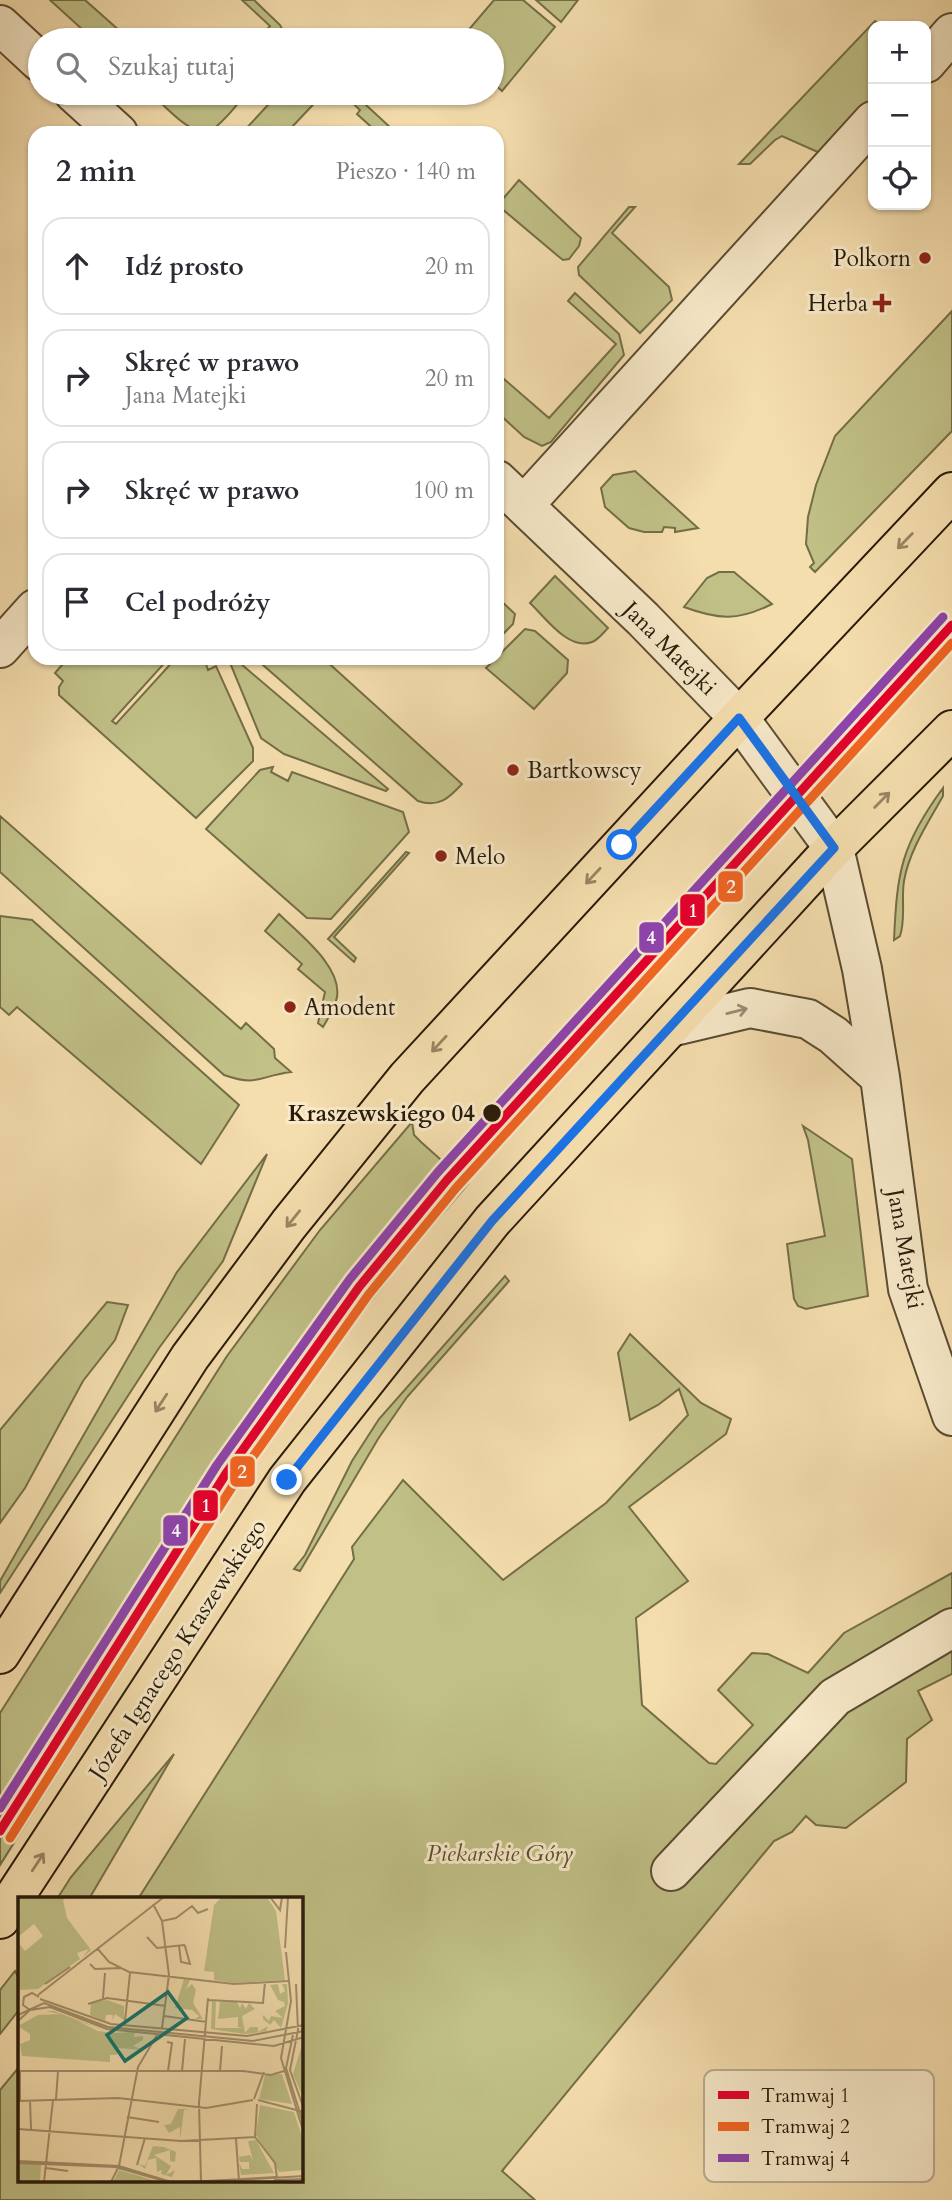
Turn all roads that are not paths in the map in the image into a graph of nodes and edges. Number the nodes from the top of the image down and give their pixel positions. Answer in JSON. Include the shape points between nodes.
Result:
{"nodes":[{"id":1,"x":0,"y":25,"type":"edge"},
{"id":2,"x":952,"y":33,"type":"edge"},
{"id":3,"x":28,"y":51,"type":"edge"},
{"id":4,"x":931,"y":57,"type":"edge"},
{"id":5,"x":87,"y":105,"type":"edge"},
{"id":6,"x":110,"y":126,"type":"edge"},
{"id":7,"x":868,"y":126,"type":"edge"},
{"id":8,"x":952,"y":492,"type":"edge"},
{"id":9,"x":510,"y":493,"type":"edge"},
{"id":10,"x":28,"y":617,"type":"edge"},
{"id":11,"x":0,"y":648,"type":"edge"},
{"id":12,"x":739,"y":718,"type":"junction"},
{"id":13,"x":952,"y":730,"type":"edge"},
{"id":14,"x":834,"y":848,"type":"junction"},
{"id":15,"x":670,"y":1027,"type":"junction"},
{"id":16,"x":880,"y":1077,"type":"junction"},
{"id":17,"x":952,"y":1416,"type":"edge"},
{"id":18,"x":952,"y":1628,"type":"edge"},
{"id":19,"x":0,"y":1654,"type":"edge"},
{"id":20,"x":671,"y":1871,"type":"dead end"},
{"id":21,"x":0,"y":1919,"type":"edge"}],
"edges":[{"from":1,"to":3,"type":"street"},
{"from":2,"to":4,"type":"street"},
{"from":5,"to":6,"type":"street"},
{"from":7,"to":9,"type":"street"},
{"from":8,"to":12,"type":"main road","one_way":true},
{"from":9,"to":12,"type":"street","name":"Jana Matejki"},
{"from":10,"to":11,"type":"street"},
{"from":12,"to":14,"type":"street","name":"Jana Matejki"},
{"from":12,"to":19,"type":"main road","one_way":true,"via":[[407,1078],[289,1224],[190,1357]]},
{"from":14,"to":13,"type":"main road","name":"Józefa Ignacego Kraszewskiego","one_way":true},
{"from":14,"to":15,"type":"main road","name":"Józefa Ignacego Kraszewskiego"},
{"from":14,"to":16,"type":"street","name":"Jana Matejki"},
{"from":15,"to":16,"type":"street","one_way":true,"via":[[750,1008],[808,1019]]},
{"from":21,"to":15,"type":"main road","name":"Józefa Ignacego Kraszewskiego","one_way":true,"via":[[287,1480],[492,1221]]},
{"from":16,"to":17,"type":"street","name":"Jana Matejki","via":[[908,1289]]},
{"from":18,"to":20,"type":"street","via":[[835,1697]]}]}
